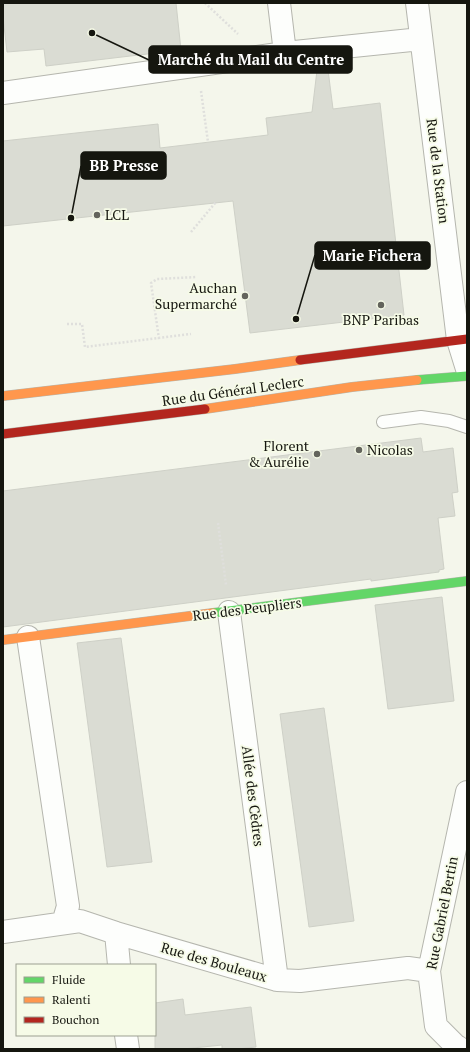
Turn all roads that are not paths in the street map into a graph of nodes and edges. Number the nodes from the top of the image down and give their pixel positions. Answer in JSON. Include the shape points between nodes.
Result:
{"nodes":[{"id":1,"x":279,"y":3,"type":"edge"},
{"id":2,"x":417,"y":3,"type":"edge"},
{"id":3,"x":421,"y":39,"type":"junction"},
{"id":4,"x":285,"y":53,"type":"junction"},
{"id":5,"x":3,"y":93,"type":"edge"},
{"id":6,"x":463,"y":339,"type":"edge"},
{"id":7,"x":467,"y":369,"type":"edge"},
{"id":8,"x":467,"y":376,"type":"edge"},
{"id":9,"x":3,"y":396,"type":"edge"},
{"id":10,"x":383,"y":422,"type":"dead end"},
{"id":11,"x":467,"y":427,"type":"edge"},
{"id":12,"x":3,"y":434,"type":"edge"},
{"id":13,"x":467,"y":581,"type":"edge"},
{"id":14,"x":229,"y":612,"type":"junction"},
{"id":15,"x":28,"y":637,"type":"junction"},
{"id":16,"x":3,"y":640,"type":"edge"},
{"id":17,"x":466,"y":803,"type":"edge"},
{"id":18,"x":63,"y":923,"type":"junction"},
{"id":19,"x":3,"y":932,"type":"edge"},
{"id":20,"x":116,"y":933,"type":"junction"},
{"id":21,"x":118,"y":964,"type":"edge"},
{"id":22,"x":429,"y":971,"type":"junction"},
{"id":23,"x":277,"y":980,"type":"junction"},
{"id":24,"x":126,"y":1036,"type":"edge"},
{"id":25,"x":128,"y":1049,"type":"edge"},
{"id":26,"x":461,"y":1049,"type":"edge"}],
"edges":[{"from":1,"to":4,"type":"street"},
{"from":2,"to":3,"type":"street","name":"Rue de la Station"},
{"from":3,"to":4,"type":"street"},
{"from":3,"to":6,"type":"street","name":"Rue de la Station"},
{"from":4,"to":5,"type":"street"},
{"from":6,"to":7,"type":"street"},
{"from":6,"to":9,"type":"main road","name":"Rue du Général Leclerc"},
{"from":8,"to":12,"type":"main road","name":"Rue du Général Leclerc","via":[[412,380],[164,415]]},
{"from":10,"to":11,"type":"lane","via":[[421,417],[449,421]]},
{"from":13,"to":14,"type":"main road","name":"Rue des Peupliers"},
{"from":14,"to":15,"type":"main road","name":"Rue des Peupliers"},
{"from":14,"to":23,"type":"street","name":"Allée des Cèdres"},
{"from":15,"to":16,"type":"main road","name":"Rue des Peupliers"},
{"from":15,"to":18,"type":"street","via":[[68,906]]},
{"from":17,"to":22,"type":"street","name":"Rue Gabriel Bertin"},
{"from":18,"to":19,"type":"street","name":"Rue des Bouleaux"},
{"from":18,"to":20,"type":"street","name":"Rue des Bouleaux","via":[[80,921]]},
{"from":20,"to":21,"type":"street"},
{"from":20,"to":23,"type":"street","name":"Rue des Bouleaux"},
{"from":22,"to":23,"type":"street","name":"Rue des Bouleaux","via":[[408,968],[300,981]]},
{"from":22,"to":26,"type":"street","name":"Rue Gabriel Bertin","via":[[436,1026]]},
{"from":24,"to":25,"type":"street"}]}
